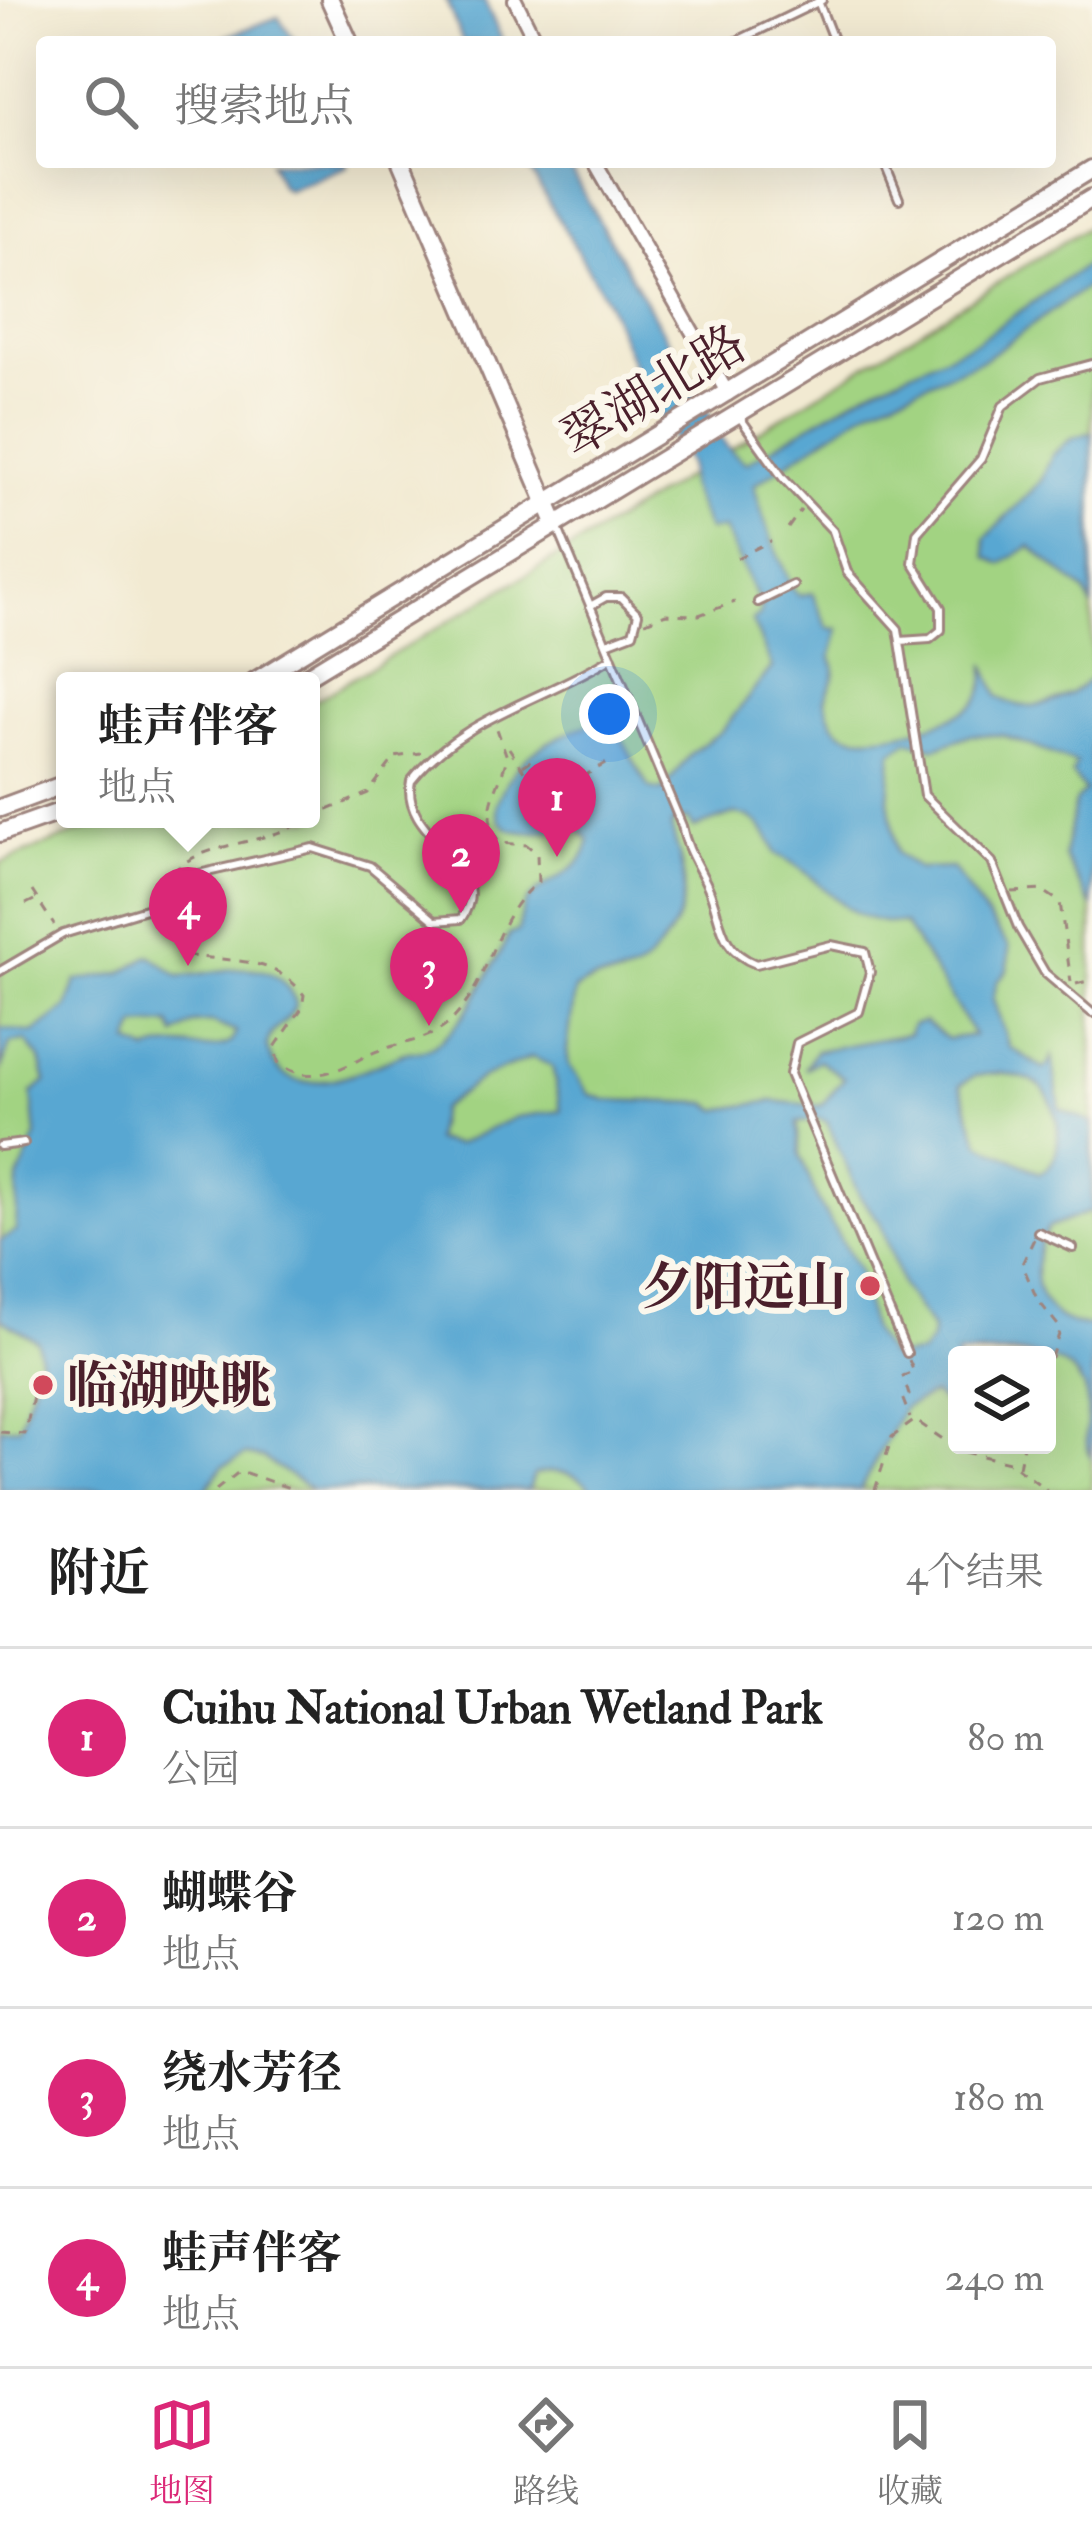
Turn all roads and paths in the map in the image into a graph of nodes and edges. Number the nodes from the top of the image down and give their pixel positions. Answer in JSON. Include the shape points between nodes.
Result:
{"nodes":[{"id":1,"x":330,"y":0,"type":"edge"},
{"id":2,"x":515,"y":0,"type":"edge"},
{"id":3,"x":819,"y":1,"type":"edge"},
{"id":4,"x":346,"y":36,"type":"edge"},
{"id":5,"x":533,"y":36,"type":"edge"},
{"id":6,"x":747,"y":36,"type":"edge"},
{"id":7,"x":832,"y":36,"type":"edge"},
{"id":8,"x":404,"y":168,"type":"edge"},
{"id":9,"x":599,"y":168,"type":"edge"},
{"id":10,"x":886,"y":168,"type":"edge"},
{"id":11,"x":1092,"y":169,"type":"edge"},
{"id":12,"x":1092,"y":198,"type":"edge"},
{"id":13,"x":899,"y":199,"type":"dead end"},
{"id":14,"x":1092,"y":364,"type":"edge"},
{"id":15,"x":728,"y":394,"type":"junction"},
{"id":16,"x":738,"y":415,"type":"junction"},
{"id":17,"x":547,"y":502,"type":"junction"},
{"id":18,"x":806,"y":502,"type":"junction"},
{"id":19,"x":556,"y":525,"type":"junction"},
{"id":20,"x":788,"y":529,"type":"dead end"},
{"id":21,"x":771,"y":541,"type":"dead end"},
{"id":22,"x":737,"y":558,"type":"dead end"},
{"id":23,"x":793,"y":585,"type":"dead end"},
{"id":24,"x":736,"y":602,"type":"dead end"},
{"id":25,"x":758,"y":602,"type":"dead end"},
{"id":26,"x":590,"y":606,"type":"junction"},
{"id":27,"x":638,"y":623,"type":"junction"},
{"id":28,"x":900,"y":641,"type":"junction"},
{"id":29,"x":607,"y":644,"type":"junction"},
{"id":30,"x":612,"y":657,"type":"junction"},
{"id":31,"x":271,"y":672,"type":"edge"},
{"id":32,"x":314,"y":672,"type":"edge"},
{"id":33,"x":490,"y":717,"type":"junction"},
{"id":34,"x":508,"y":746,"type":"junction"},
{"id":35,"x":435,"y":755,"type":"junction"},
{"id":36,"x":536,"y":757,"type":"dead end"},
{"id":37,"x":610,"y":761,"type":"dead end"},
{"id":38,"x":521,"y":767,"type":"junction"},
{"id":39,"x":56,"y":787,"type":"edge"},
{"id":40,"x":543,"y":800,"type":"junction"},
{"id":41,"x":0,"y":808,"type":"edge"},
{"id":42,"x":528,"y":808,"type":"dead end"},
{"id":43,"x":56,"y":813,"type":"edge"},
{"id":44,"x":320,"y":813,"type":"edge"},
{"id":45,"x":292,"y":828,"type":"edge"},
{"id":46,"x":0,"y":833,"type":"edge"},
{"id":47,"x":430,"y":836,"type":"junction"},
{"id":48,"x":496,"y":838,"type":"junction"},
{"id":49,"x":32,"y":891,"type":"dead end"},
{"id":50,"x":1005,"y":892,"type":"junction"},
{"id":51,"x":37,"y":898,"type":"junction"},
{"id":52,"x":159,"y":898,"type":"junction"},
{"id":53,"x":26,"y":904,"type":"dead end"},
{"id":54,"x":152,"y":905,"type":"junction"},
{"id":55,"x":61,"y":936,"type":"junction"},
{"id":56,"x":0,"y":971,"type":"edge"},
{"id":57,"x":1092,"y":980,"type":"edge"},
{"id":58,"x":1058,"y":984,"type":"junction"},
{"id":59,"x":1071,"y":984,"type":"junction"},
{"id":60,"x":1092,"y":1013,"type":"edge"},
{"id":61,"x":24,"y":1143,"type":"dead end"},
{"id":62,"x":0,"y":1146,"type":"edge"},
{"id":63,"x":1037,"y":1232,"type":"joint"},
{"id":64,"x":1073,"y":1247,"type":"dead end"},
{"id":65,"x":1055,"y":1346,"type":"edge"},
{"id":66,"x":907,"y":1353,"type":"joint"},
{"id":67,"x":36,"y":1384,"type":"dead end"},
{"id":68,"x":911,"y":1421,"type":"junction"},
{"id":69,"x":0,"y":1432,"type":"edge"},
{"id":70,"x":1021,"y":1454,"type":"edge"},
{"id":71,"x":1018,"y":1467,"type":"junction"},
{"id":72,"x":216,"y":1490,"type":"edge"},
{"id":73,"x":295,"y":1490,"type":"edge"},
{"id":74,"x":875,"y":1490,"type":"edge"},
{"id":75,"x":1047,"y":1490,"type":"edge"}],
"edges":[{"from":1,"to":4,"type":"street"},
{"from":2,"to":5,"type":"street"},
{"from":3,"to":6,"type":"lane"},
{"from":3,"to":7,"type":"lane"},
{"from":8,"to":17,"type":"street"},
{"from":9,"to":15,"type":"street"},
{"from":10,"to":13,"type":"lane"},
{"from":11,"to":15,"type":"street","name":"翠湖北路"},
{"from":12,"to":16,"type":"street","name":"翠湖北路"},
{"from":14,"to":28,"type":"lane","via":[[1040,378],[1003,406],[981,459],[914,540],[913,563],[941,608],[941,630]]},
{"from":15,"to":17,"type":"street","name":"翠湖北路"},
{"from":16,"to":18,"type":"lane"},
{"from":16,"to":19,"type":"street","name":"翠湖北路"},
{"from":17,"to":19,"type":"street"},
{"from":17,"to":31,"type":"street","name":"翠湖北路"},
{"from":18,"to":20,"type":"path"},
{"from":18,"to":28,"type":"lane","via":[[833,531],[842,565],[886,611]]},
{"from":19,"to":26,"type":"lane"},
{"from":19,"to":32,"type":"street","name":"翠湖北路"},
{"from":21,"to":22,"type":"path"},
{"from":23,"to":25,"type":"lane"},
{"from":24,"to":27,"type":"path"},
{"from":26,"to":27,"type":"lane","via":[[621,596],[634,605]]},
{"from":26,"to":29,"type":"lane"},
{"from":27,"to":29,"type":"lane"},
{"from":28,"to":50,"type":"lane","via":[[924,796],[992,862]]},
{"from":29,"to":30,"type":"lane"},
{"from":30,"to":33,"type":"lane"},
{"from":30,"to":66,"type":"lane","via":[[711,895],[717,928],[747,961],[831,945],[866,952],[870,972],[859,1012],[805,1036],[791,1054],[790,1074]]},
{"from":33,"to":34,"type":"path"},
{"from":33,"to":35,"type":"lane"},
{"from":34,"to":38,"type":"path"},
{"from":34,"to":48,"type":"path","via":[[489,803]]},
{"from":35,"to":44,"type":"path","via":[[395,757],[368,793]]},
{"from":35,"to":47,"type":"lane","via":[[409,792],[415,819]]},
{"from":36,"to":38,"type":"path"},
{"from":37,"to":40,"type":"path"},
{"from":38,"to":40,"type":"path"},
{"from":39,"to":41,"type":"street"},
{"from":40,"to":42,"type":"path"},
{"from":43,"to":46,"type":"street"},
{"from":45,"to":52,"type":"path","via":[[192,857],[170,874]]},
{"from":47,"to":48,"type":"path"},
{"from":47,"to":52,"type":"lane","via":[[466,877],[471,900],[461,919],[435,921],[370,866],[313,848],[194,875]]},
{"from":48,"to":54,"type":"path","via":[[532,849],[538,882],[509,911],[460,1011],[436,1033],[327,1073],[297,1075],[278,1062],[278,1036],[302,1008],[296,985],[256,961],[185,955]]},
{"from":49,"to":51,"type":"path"},
{"from":50,"to":58,"type":"lane","via":[[1029,947]]},
{"from":50,"to":59,"type":"path","via":[[1042,890],[1058,898]]},
{"from":51,"to":53,"type":"path"},
{"from":51,"to":55,"type":"path"},
{"from":52,"to":54,"type":"lane"},
{"from":54,"to":55,"type":"lane"},
{"from":55,"to":56,"type":"lane"},
{"from":57,"to":59,"type":"path"},
{"from":58,"to":59,"type":"path"},
{"from":58,"to":60,"type":"lane"},
{"from":61,"to":62,"type":"lane"},
{"from":63,"to":64,"type":"lane"},
{"from":63,"to":65,"type":"path","via":[[1022,1264],[1061,1329]]},
{"from":66,"to":68,"type":"path","via":[[914,1372],[903,1376],[910,1395],[900,1398]]},
{"from":67,"to":69,"type":"path","via":[[26,1434]]},
{"from":68,"to":71,"type":"path","via":[[923,1421],[960,1451]]},
{"from":68,"to":74,"type":"path","via":[[892,1437]]},
{"from":70,"to":71,"type":"path"},
{"from":71,"to":75,"type":"path"},
{"from":72,"to":73,"type":"path","via":[[232,1473],[247,1471]]}]}
